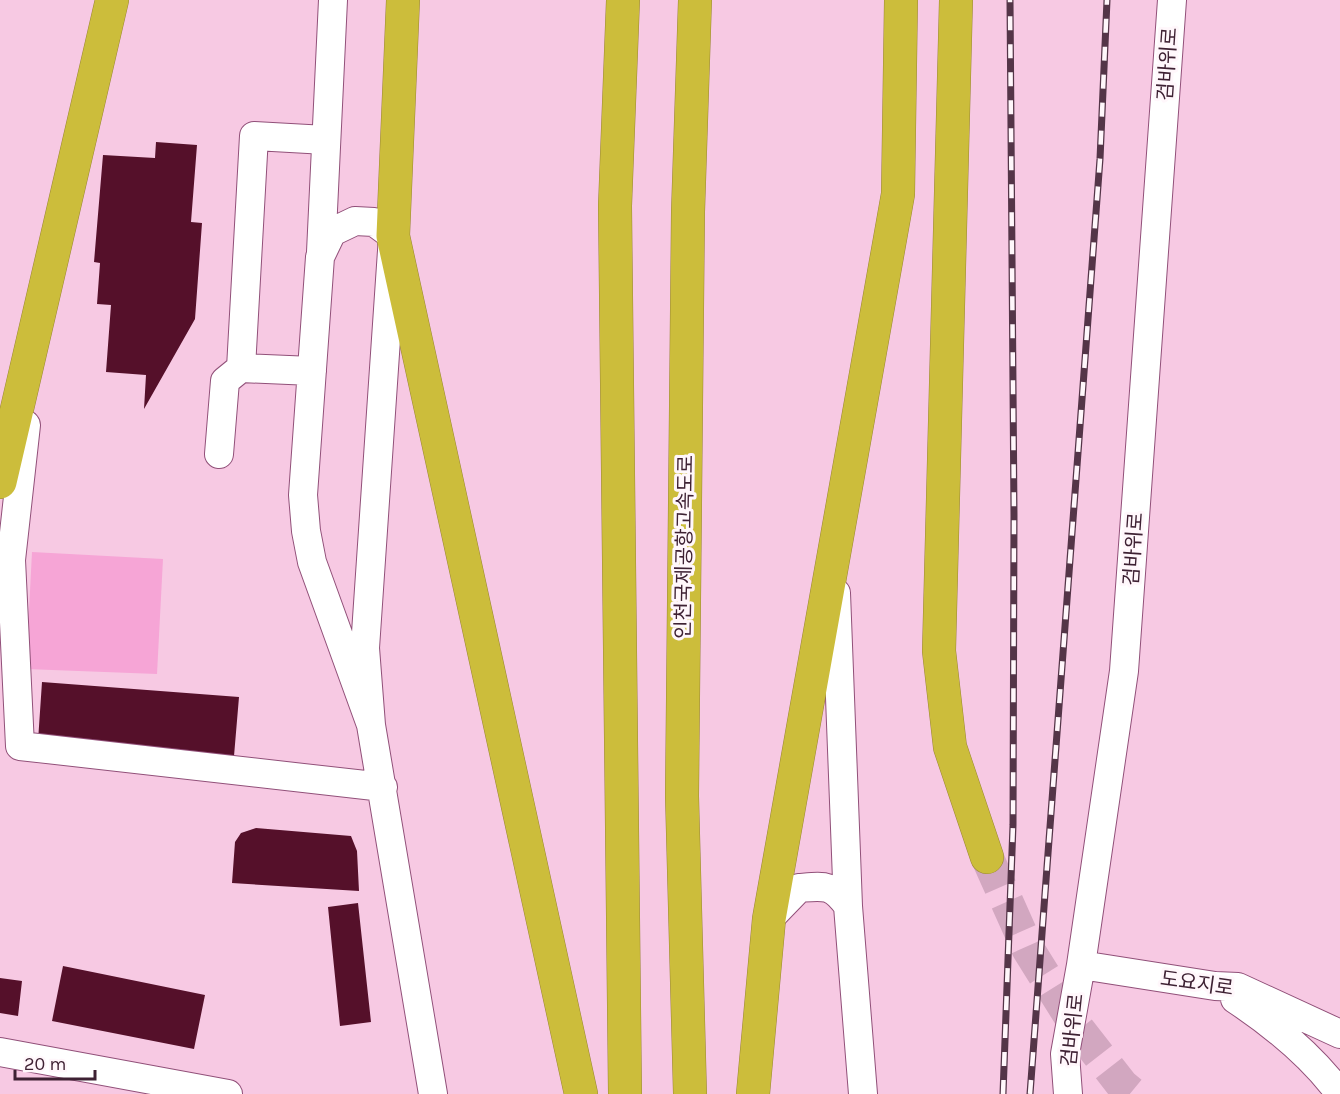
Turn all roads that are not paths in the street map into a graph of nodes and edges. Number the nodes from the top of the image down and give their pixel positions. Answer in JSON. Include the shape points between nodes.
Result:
{"nodes":[{"id":1,"x":112,"y":0,"type":"edge"},
{"id":2,"x":120,"y":0,"type":"edge"},
{"id":3,"x":333,"y":0,"type":"edge"},
{"id":4,"x":403,"y":0,"type":"edge"},
{"id":5,"x":623,"y":0,"type":"edge"},
{"id":6,"x":695,"y":0,"type":"edge"},
{"id":7,"x":901,"y":0,"type":"edge"},
{"id":8,"x":956,"y":0,"type":"edge"},
{"id":9,"x":1172,"y":0,"type":"edge"},
{"id":10,"x":326,"y":140,"type":"junction"},
{"id":11,"x":393,"y":236,"type":"junction"},
{"id":12,"x":320,"y":257,"type":"junction"},
{"id":13,"x":241,"y":368,"type":"junction"},
{"id":14,"x":312,"y":372,"type":"junction"},
{"id":15,"x":219,"y":454,"type":"dead end"},
{"id":16,"x":0,"y":482,"type":"edge"},
{"id":17,"x":834,"y":554,"type":"junction"},
{"id":18,"x":371,"y":725,"type":"junction"},
{"id":19,"x":383,"y":787,"type":"junction"},
{"id":20,"x":987,"y":857,"type":"tunnel mouth"},
{"id":21,"x":848,"y":906,"type":"junction"},
{"id":22,"x":769,"y":919,"type":"junction"},
{"id":23,"x":1081,"y":965,"type":"junction"},
{"id":24,"x":1215,"y":986,"type":"junction"},
{"id":25,"x":1340,"y":1034,"type":"edge"},
{"id":26,"x":0,"y":1052,"type":"edge"},
{"id":27,"x":228,"y":1094,"type":"edge"},
{"id":28,"x":433,"y":1094,"type":"edge"},
{"id":29,"x":581,"y":1094,"type":"edge"},
{"id":30,"x":625,"y":1094,"type":"edge"},
{"id":31,"x":690,"y":1094,"type":"edge"},
{"id":32,"x":753,"y":1094,"type":"edge"},
{"id":33,"x":862,"y":1094,"type":"edge"},
{"id":34,"x":1068,"y":1094,"type":"edge"},
{"id":35,"x":1340,"y":1094,"type":"edge"}],
"edges":[{"from":1,"to":16,"type":"highway"},
{"from":2,"to":19,"type":"street","via":[[25,430],[11,560],[20,746]]},
{"from":3,"to":10,"type":"street"},
{"from":4,"to":11,"type":"highway"},
{"from":5,"to":30,"type":"highway","via":[[615,218]]},
{"from":6,"to":31,"type":"highway","name":"인천국제공항고속도로","via":[[688,213],[682,784]]},
{"from":7,"to":17,"type":"highway","via":[[898,194]]},
{"from":8,"to":20,"type":"highway","via":[[939,651],[950,747]]},
{"from":9,"to":23,"type":"street","name":"검바위로","via":[[1124,671]]},
{"from":10,"to":12,"type":"street"},
{"from":10,"to":13,"type":"street","via":[[254,136]]},
{"from":11,"to":12,"type":"street","via":[[374,222],[356,221],[332,232]]},
{"from":11,"to":18,"type":"street","via":[[365,648]]},
{"from":11,"to":29,"type":"highway"},
{"from":12,"to":14,"type":"street"},
{"from":13,"to":14,"type":"street"},
{"from":13,"to":15,"type":"street","via":[[225,381]]},
{"from":14,"to":18,"type":"street","via":[[303,495],[306,531],[312,562]]},
{"from":17,"to":21,"type":"street"},
{"from":17,"to":22,"type":"highway"},
{"from":18,"to":19,"type":"street"},
{"from":19,"to":28,"type":"street"},
{"from":21,"to":22,"type":"street","via":[[838,891],[822,886],[799,888]]},
{"from":21,"to":33,"type":"street"},
{"from":22,"to":32,"type":"highway"},
{"from":23,"to":24,"type":"street","name":"도요지로"},
{"from":23,"to":34,"type":"street","name":"검바위로","via":[[1065,1054]]},
{"from":24,"to":25,"type":"street","name":"도요지로","via":[[1238,987]]},
{"from":24,"to":35,"type":"street","via":[[1257,1014],[1324,1073]]},
{"from":26,"to":27,"type":"street"}]}
